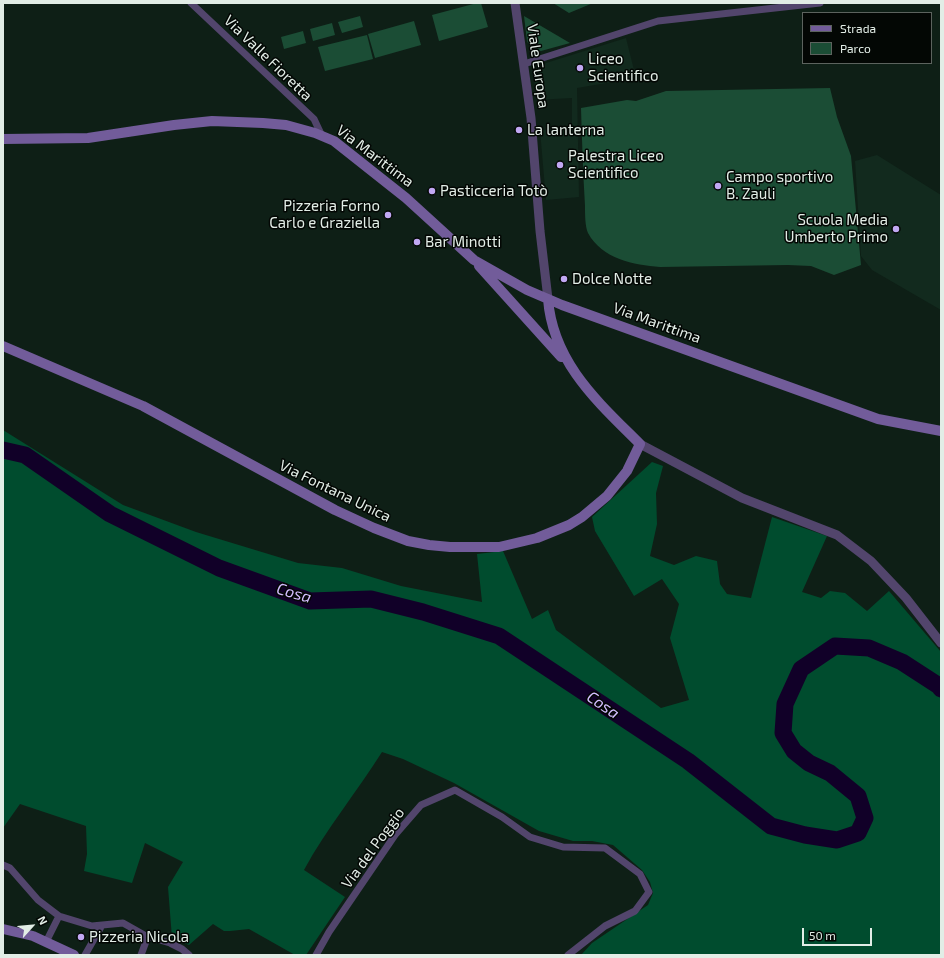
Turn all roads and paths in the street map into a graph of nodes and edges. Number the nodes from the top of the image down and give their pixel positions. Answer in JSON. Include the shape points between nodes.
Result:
{"nodes":[{"id":1,"x":191,"y":3,"type":"edge"},
{"id":2,"x":515,"y":3,"type":"edge"},
{"id":3,"x":820,"y":3,"type":"edge"},
{"id":4,"x":524,"y":64,"type":"junction"},
{"id":5,"x":322,"y":136,"type":"junction"},
{"id":6,"x":3,"y":139,"type":"edge"},
{"id":7,"x":474,"y":260,"type":"junction"},
{"id":8,"x":548,"y":299,"type":"junction"},
{"id":9,"x":3,"y":346,"type":"edge"},
{"id":10,"x":567,"y":362,"type":"junction"},
{"id":11,"x":941,"y":431,"type":"edge"},
{"id":12,"x":640,"y":444,"type":"junction"},
{"id":13,"x":941,"y":643,"type":"edge"},
{"id":14,"x":3,"y":865,"type":"edge"},
{"id":15,"x":59,"y":916,"type":"junction"},
{"id":16,"x":101,"y":926,"type":"junction"},
{"id":17,"x":3,"y":929,"type":"edge"},
{"id":18,"x":148,"y":936,"type":"junction"},
{"id":19,"x":46,"y":942,"type":"junction"},
{"id":20,"x":74,"y":955,"type":"edge"},
{"id":21,"x":85,"y":955,"type":"edge"},
{"id":22,"x":141,"y":955,"type":"edge"},
{"id":23,"x":189,"y":955,"type":"edge"},
{"id":24,"x":316,"y":955,"type":"edge"},
{"id":25,"x":568,"y":955,"type":"edge"}],
"edges":[{"from":1,"to":5,"type":"street","name":"Via Valle Fioretta","via":[[314,120]]},
{"from":2,"to":4,"type":"street","name":"Viale Europa"},
{"from":3,"to":4,"type":"street","via":[[658,21]]},
{"from":4,"to":8,"type":"street","name":"Viale Europa"},
{"from":5,"to":6,"type":"main road","name":"Via Marittima","via":[[286,125],[212,121],[88,138]]},
{"from":5,"to":7,"type":"main road","name":"Via Marittima","via":[[334,141],[406,198]]},
{"from":7,"to":8,"type":"main road","name":"Via Marittima"},
{"from":7,"to":10,"type":"main road"},
{"from":8,"to":10,"type":"main road","via":[[553,330]]},
{"from":8,"to":11,"type":"main road","name":"Via Marittima","via":[[878,418]]},
{"from":9,"to":12,"type":"main road","name":"Via Fontana Unica","via":[[142,406],[295,490],[348,516],[408,541],[429,545],[499,547],[537,538],[569,525],[606,496],[628,471]]},
{"from":10,"to":12,"type":"main road","via":[[595,399]]},
{"from":12,"to":13,"type":"street","via":[[742,498],[837,535],[871,561],[906,598]]},
{"from":14,"to":15,"type":"street","via":[[10,868],[38,900]]},
{"from":15,"to":16,"type":"street","via":[[82,924]]},
{"from":15,"to":19,"type":"street"},
{"from":16,"to":18,"type":"street","via":[[123,923]]},
{"from":16,"to":21,"type":"street"},
{"from":17,"to":19,"type":"main road"},
{"from":18,"to":22,"type":"street"},
{"from":18,"to":23,"type":"street","via":[[170,943]]},
{"from":19,"to":20,"type":"main road"},
{"from":24,"to":25,"type":"street","name":"Via del Poggio","via":[[395,835],[422,805],[455,790],[502,816],[530,837],[563,847],[605,848],[640,874],[649,892],[634,911],[605,926]]}]}
